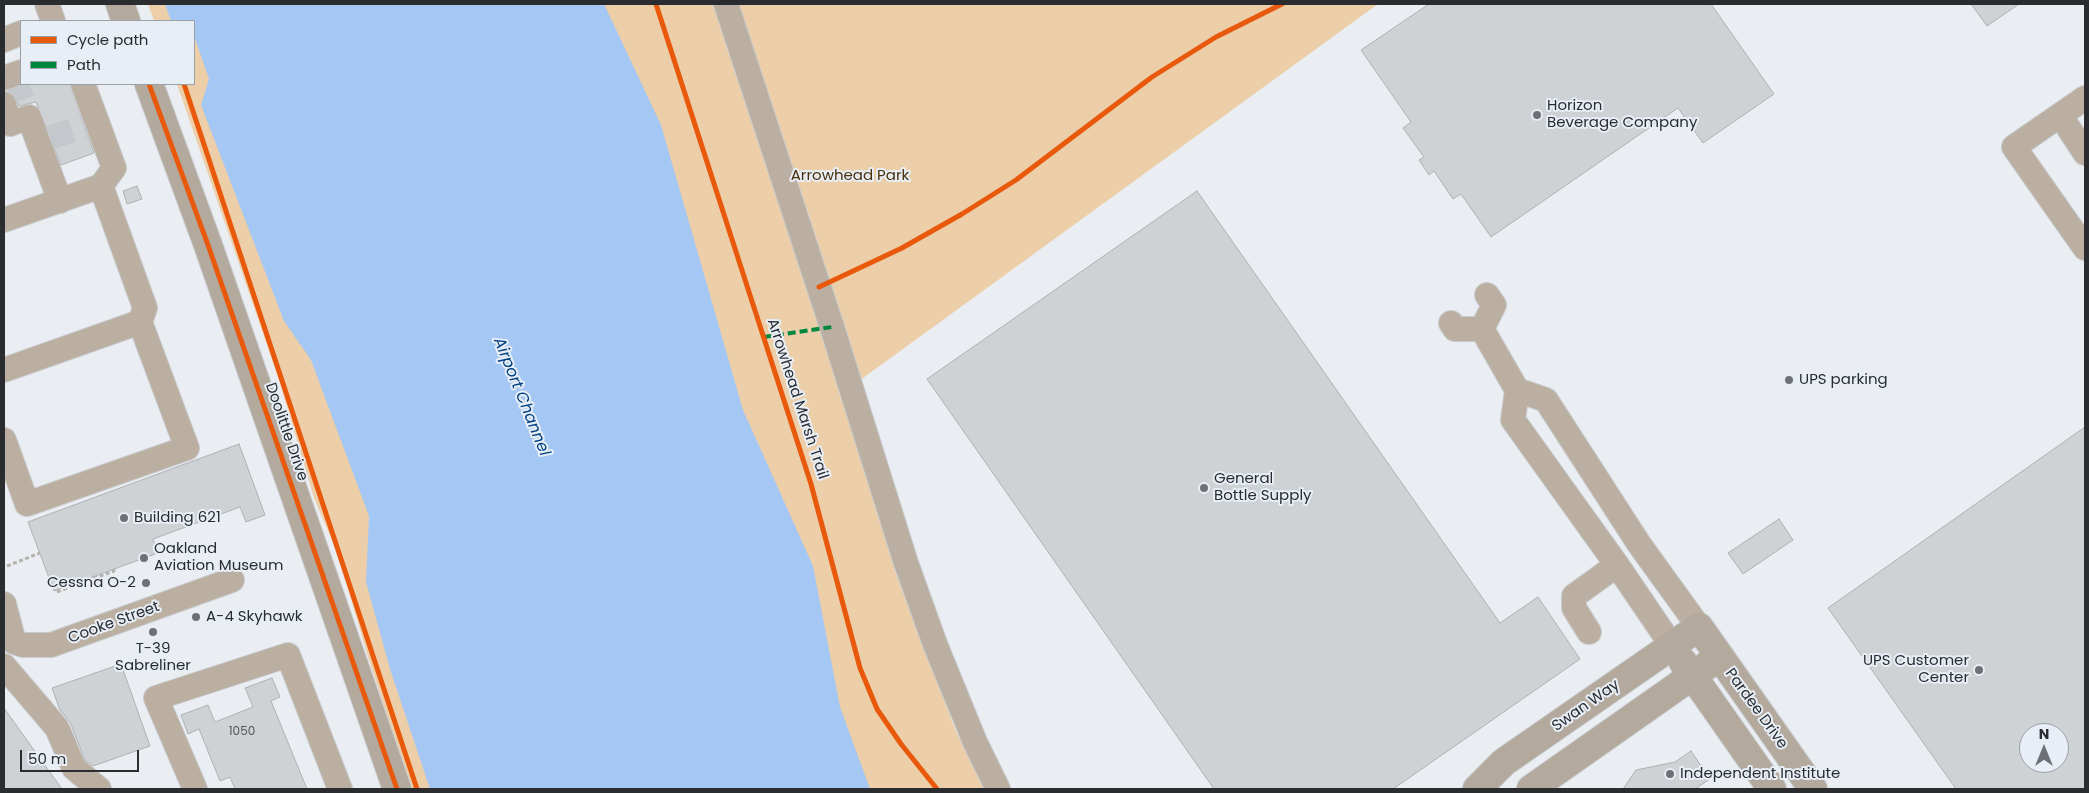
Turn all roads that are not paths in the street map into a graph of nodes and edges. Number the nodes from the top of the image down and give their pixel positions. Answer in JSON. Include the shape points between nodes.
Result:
{"nodes":[{"id":1,"x":47,"y":4,"type":"edge"},
{"id":2,"x":120,"y":4,"type":"edge"},
{"id":3,"x":726,"y":4,"type":"edge"},
{"id":4,"x":53,"y":20,"type":"edge"},
{"id":5,"x":126,"y":20,"type":"edge"},
{"id":6,"x":20,"y":33,"type":"edge"},
{"id":7,"x":4,"y":40,"type":"edge"},
{"id":8,"x":20,"y":73,"type":"edge"},
{"id":9,"x":83,"y":85,"type":"edge"},
{"id":10,"x":149,"y":85,"type":"edge"},
{"id":11,"x":5,"y":92,"type":"edge"},
{"id":12,"x":2085,"y":98,"type":"edge"},
{"id":13,"x":2060,"y":115,"type":"junction"},
{"id":14,"x":2085,"y":153,"type":"edge"},
{"id":15,"x":101,"y":186,"type":"junction"},
{"id":16,"x":60,"y":201,"type":"junction"},
{"id":17,"x":4,"y":220,"type":"edge"},
{"id":18,"x":2085,"y":248,"type":"edge"},
{"id":19,"x":1487,"y":295,"type":"dead end"},
{"id":20,"x":140,"y":322,"type":"junction"},
{"id":21,"x":1451,"y":323,"type":"dead end"},
{"id":22,"x":1482,"y":330,"type":"junction"},
{"id":23,"x":4,"y":370,"type":"edge"},
{"id":24,"x":1518,"y":390,"type":"junction"},
{"id":25,"x":4,"y":440,"type":"edge"},
{"id":26,"x":1617,"y":565,"type":"junction"},
{"id":27,"x":232,"y":580,"type":"dead end"},
{"id":28,"x":4,"y":604,"type":"edge"},
{"id":29,"x":1699,"y":627,"type":"junction"},
{"id":30,"x":1589,"y":632,"type":"dead end"},
{"id":31,"x":1672,"y":646,"type":"junction"},
{"id":32,"x":9,"y":651,"type":"edge"},
{"id":33,"x":1719,"y":657,"type":"junction"},
{"id":34,"x":4,"y":666,"type":"edge"},
{"id":35,"x":1693,"y":677,"type":"junction"},
{"id":36,"x":98,"y":789,"type":"edge"},
{"id":37,"x":195,"y":789,"type":"edge"},
{"id":38,"x":340,"y":789,"type":"edge"},
{"id":39,"x":398,"y":789,"type":"edge"},
{"id":40,"x":998,"y":789,"type":"edge"},
{"id":41,"x":1477,"y":789,"type":"edge"},
{"id":42,"x":1531,"y":789,"type":"edge"},
{"id":43,"x":1772,"y":789,"type":"edge"},
{"id":44,"x":1814,"y":789,"type":"edge"}],
"edges":[{"from":1,"to":4,"type":"lane"},
{"from":2,"to":5,"type":"main road"},
{"from":3,"to":40,"type":"lane","via":[[906,563],[935,644]]},
{"from":6,"to":7,"type":"lane"},
{"from":8,"to":11,"type":"lane"},
{"from":9,"to":15,"type":"lane","via":[[92,124],[114,168]]},
{"from":10,"to":39,"type":"main road","name":"Doolittle Drive"},
{"from":11,"to":16,"type":"lane","via":[[10,124],[29,118],[44,140]]},
{"from":12,"to":13,"type":"lane"},
{"from":13,"to":14,"type":"lane"},
{"from":13,"to":18,"type":"lane","via":[[2014,147]]},
{"from":15,"to":16,"type":"lane"},
{"from":15,"to":20,"type":"lane","via":[[145,308]]},
{"from":16,"to":17,"type":"lane"},
{"from":19,"to":22,"type":"lane","via":[[1494,305]]},
{"from":20,"to":23,"type":"lane"},
{"from":20,"to":25,"type":"lane","via":[[187,448],[27,504]]},
{"from":21,"to":22,"type":"lane","via":[[1455,329]]},
{"from":22,"to":24,"type":"lane"},
{"from":24,"to":26,"type":"lane","via":[[1513,420]]},
{"from":24,"to":29,"type":"lane","via":[[1546,400],[1639,544]]},
{"from":26,"to":30,"type":"lane","via":[[1574,596],[1574,608]]},
{"from":26,"to":31,"type":"lane"},
{"from":27,"to":32,"type":"lane","name":"Cooke Street","via":[[51,645],[23,644]]},
{"from":28,"to":32,"type":"lane"},
{"from":29,"to":31,"type":"main road","name":"Swan Way"},
{"from":29,"to":33,"type":"main road","name":"Pardee Drive"},
{"from":31,"to":35,"type":"main road"},
{"from":31,"to":41,"type":"main road","name":"Swan Way","via":[[1504,762]]},
{"from":33,"to":35,"type":"main road"},
{"from":33,"to":44,"type":"main road","name":"Pardee Drive"},
{"from":34,"to":36,"type":"lane","via":[[57,728],[74,768]]},
{"from":35,"to":42,"type":"main road"},
{"from":35,"to":43,"type":"main road"},
{"from":37,"to":38,"type":"lane","via":[[156,698],[288,655]]}]}
